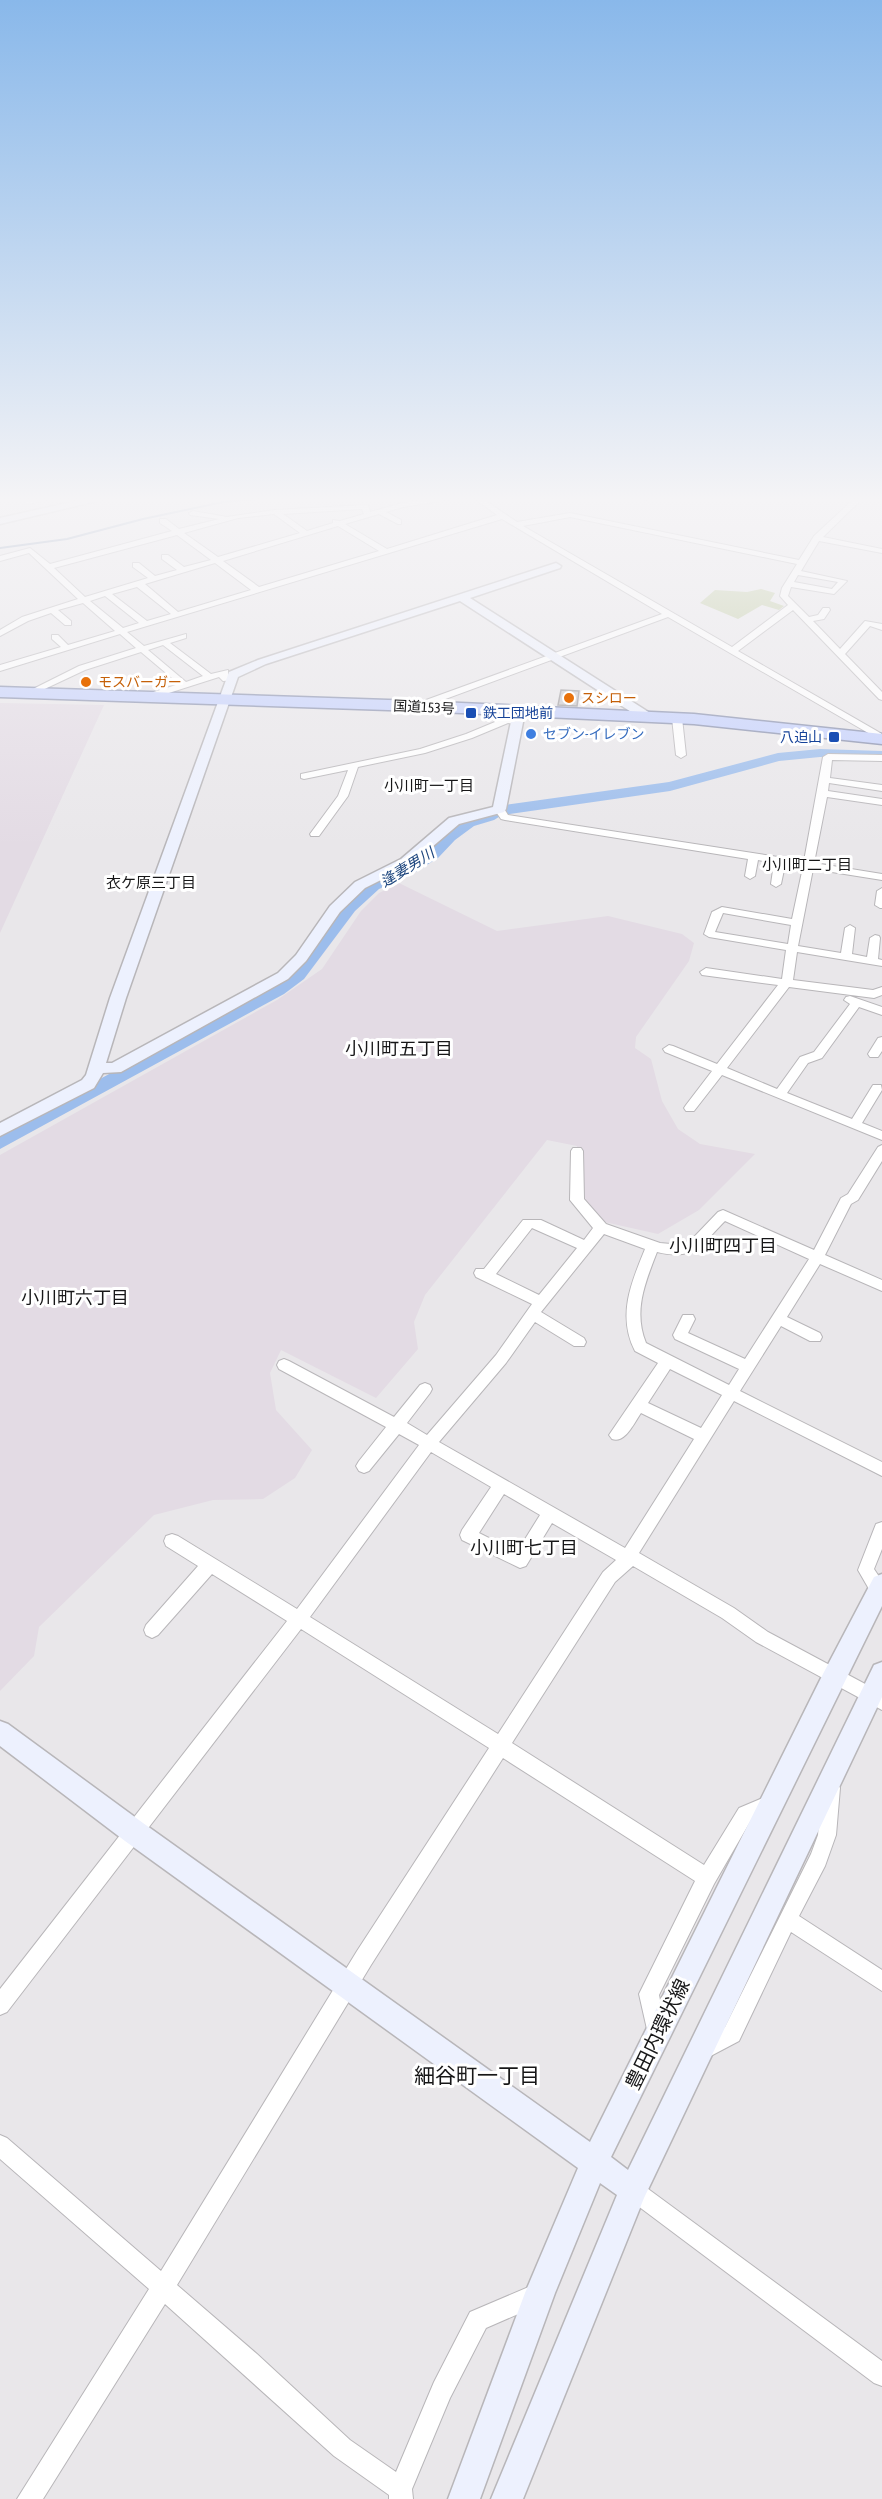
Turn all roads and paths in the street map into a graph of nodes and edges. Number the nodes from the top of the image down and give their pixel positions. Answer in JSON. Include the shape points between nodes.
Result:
{"nodes":[{"id":1,"x":40,"y":614,"type":"edge"},
{"id":2,"x":57,"y":614,"type":"edge"},
{"id":3,"x":100,"y":614,"type":"edge"},
{"id":4,"x":132,"y":614,"type":"edge"},
{"id":5,"x":176,"y":614,"type":"edge"},
{"id":6,"x":410,"y":614,"type":"edge"},
{"id":7,"x":487,"y":614,"type":"edge"},
{"id":8,"x":669,"y":614,"type":"joint"},
{"id":9,"x":782,"y":614,"type":"edge"},
{"id":10,"x":800,"y":614,"type":"edge"},
{"id":11,"x":823,"y":614,"type":"edge"},
{"id":12,"x":807,"y":620,"type":"junction"},
{"id":13,"x":68,"y":623,"type":"dead end"},
{"id":14,"x":144,"y":623,"type":"junction"},
{"id":15,"x":882,"y":627,"type":"edge"},
{"id":16,"x":120,"y":630,"type":"junction"},
{"id":17,"x":0,"y":633,"type":"edge"},
{"id":18,"x":183,"y":636,"type":"dead end"},
{"id":19,"x":55,"y":637,"type":"dead end"},
{"id":20,"x":164,"y":642,"type":"junction"},
{"id":21,"x":66,"y":647,"type":"junction"},
{"id":22,"x":141,"y":649,"type":"junction"},
{"id":23,"x":732,"y":651,"type":"junction"},
{"id":24,"x":840,"y":654,"type":"junction"},
{"id":25,"x":554,"y":656,"type":"junction"},
{"id":26,"x":0,"y":668,"type":"edge"},
{"id":27,"x":208,"y":676,"type":"junction"},
{"id":28,"x":232,"y":678,"type":"junction"},
{"id":29,"x":185,"y":685,"type":"junction"},
{"id":30,"x":0,"y":692,"type":"edge"},
{"id":31,"x":30,"y":692,"type":"junction"},
{"id":32,"x":147,"y":697,"type":"junction"},
{"id":33,"x":882,"y":697,"type":"edge"},
{"id":34,"x":223,"y":700,"type":"junction"},
{"id":35,"x":418,"y":706,"type":"junction"},
{"id":36,"x":518,"y":716,"type":"junction"},
{"id":37,"x":646,"y":716,"type":"junction"},
{"id":38,"x":677,"y":718,"type":"junction"},
{"id":39,"x":882,"y":738,"type":"edge"},
{"id":40,"x":681,"y":755,"type":"dead end"},
{"id":41,"x":882,"y":758,"type":"edge"},
{"id":42,"x":354,"y":765,"type":"junction"},
{"id":43,"x":304,"y":776,"type":"dead end"},
{"id":44,"x":825,"y":780,"type":"junction"},
{"id":45,"x":882,"y":788,"type":"edge"},
{"id":46,"x":822,"y":794,"type":"junction"},
{"id":47,"x":882,"y":802,"type":"edge"},
{"id":48,"x":502,"y":813,"type":"junction"},
{"id":49,"x":315,"y":834,"type":"dead end"},
{"id":50,"x":754,"y":857,"type":"junction"},
{"id":51,"x":780,"y":861,"type":"junction"},
{"id":52,"x":810,"y":866,"type":"junction"},
{"id":53,"x":750,"y":876,"type":"dead end"},
{"id":54,"x":882,"y":877,"type":"edge"},
{"id":55,"x":776,"y":884,"type":"dead end"},
{"id":56,"x":882,"y":891,"type":"edge"},
{"id":57,"x":880,"y":905,"type":"dead end"},
{"id":58,"x":797,"y":923,"type":"junction"},
{"id":59,"x":850,"y":928,"type":"dead end"},
{"id":60,"x":875,"y":938,"type":"dead end"},
{"id":61,"x":792,"y":949,"type":"junction"},
{"id":62,"x":846,"y":957,"type":"junction"},
{"id":63,"x":877,"y":962,"type":"edge"},
{"id":64,"x":706,"y":972,"type":"dead end"},
{"id":65,"x":787,"y":982,"type":"junction"},
{"id":66,"x":828,"y":989,"type":"junction"},
{"id":67,"x":882,"y":991,"type":"edge"},
{"id":68,"x":857,"y":1002,"type":"junction"},
{"id":69,"x":882,"y":1011,"type":"edge"},
{"id":70,"x":882,"y":1041,"type":"edge"},
{"id":71,"x":669,"y":1049,"type":"dead end"},
{"id":72,"x":874,"y":1054,"type":"dead end"},
{"id":73,"x":96,"y":1068,"type":"junction"},
{"id":74,"x":721,"y":1070,"type":"junction"},
{"id":75,"x":877,"y":1088,"type":"dead end"},
{"id":76,"x":780,"y":1094,"type":"junction"},
{"id":77,"x":690,"y":1108,"type":"dead end"},
{"id":78,"x":855,"y":1125,"type":"junction"},
{"id":79,"x":0,"y":1130,"type":"edge"},
{"id":80,"x":882,"y":1136,"type":"edge"},
{"id":81,"x":882,"y":1150,"type":"edge"},
{"id":82,"x":577,"y":1151,"type":"dead end"},
{"id":83,"x":868,"y":1172,"type":"junction"},
{"id":84,"x":882,"y":1178,"type":"edge"},
{"id":85,"x":601,"y":1228,"type":"junction"},
{"id":86,"x":653,"y":1246,"type":"junction"},
{"id":87,"x":586,"y":1248,"type":"junction"},
{"id":88,"x":817,"y":1257,"type":"junction"},
{"id":89,"x":882,"y":1286,"type":"edge"},
{"id":90,"x":537,"y":1308,"type":"junction"},
{"id":91,"x":688,"y":1319,"type":"dead end"},
{"id":92,"x":779,"y":1319,"type":"junction"},
{"id":93,"x":815,"y":1337,"type":"dead end"},
{"id":94,"x":579,"y":1342,"type":"dead end"},
{"id":95,"x":667,"y":1362,"type":"junction"},
{"id":96,"x":284,"y":1365,"type":"dead end"},
{"id":97,"x":749,"y":1366,"type":"junction"},
{"id":98,"x":425,"y":1389,"type":"dead end"},
{"id":99,"x":733,"y":1394,"type":"junction"},
{"id":100,"x":638,"y":1405,"type":"junction"},
{"id":101,"x":397,"y":1426,"type":"junction"},
{"id":102,"x":617,"y":1434,"type":"dead end"},
{"id":103,"x":705,"y":1437,"type":"junction"},
{"id":104,"x":428,"y":1444,"type":"junction"},
{"id":105,"x":364,"y":1466,"type":"dead end"},
{"id":106,"x":882,"y":1469,"type":"edge"},
{"id":107,"x":501,"y":1486,"type":"junction"},
{"id":108,"x":549,"y":1514,"type":"junction"},
{"id":109,"x":882,"y":1529,"type":"edge"},
{"id":110,"x":172,"y":1541,"type":"dead end"},
{"id":111,"x":629,"y":1557,"type":"junction"},
{"id":112,"x":210,"y":1564,"type":"junction"},
{"id":113,"x":880,"y":1587,"type":"edge"},
{"id":114,"x":298,"y":1620,"type":"junction"},
{"id":115,"x":152,"y":1630,"type":"dead end"},
{"id":116,"x":833,"y":1677,"type":"junction"},
{"id":117,"x":879,"y":1690,"type":"edge"},
{"id":118,"x":0,"y":1732,"type":"edge"},
{"id":119,"x":499,"y":1745,"type":"junction"},
{"id":120,"x":831,"y":1780,"type":"junction"},
{"id":121,"x":772,"y":1803,"type":"junction"},
{"id":122,"x":134,"y":1832,"type":"junction"},
{"id":123,"x":707,"y":1877,"type":"junction"},
{"id":124,"x":787,"y":1919,"type":"junction"},
{"id":125,"x":882,"y":1981,"type":"edge"},
{"id":126,"x":348,"y":1986,"type":"junction"},
{"id":127,"x":0,"y":2005,"type":"edge"},
{"id":128,"x":657,"y":2033,"type":"junction"},
{"id":129,"x":698,"y":2053,"type":"junction"},
{"id":130,"x":0,"y":2145,"type":"edge"},
{"id":131,"x":594,"y":2163,"type":"junction"},
{"id":132,"x":633,"y":2190,"type":"junction"},
{"id":133,"x":163,"y":2287,"type":"junction"},
{"id":134,"x":540,"y":2293,"type":"junction"},
{"id":135,"x":882,"y":2375,"type":"edge"},
{"id":136,"x":400,"y":2494,"type":"edge"},
{"id":137,"x":29,"y":2499,"type":"edge"},
{"id":138,"x":465,"y":2499,"type":"edge"},
{"id":139,"x":507,"y":2499,"type":"edge"}],
"edges":[{"from":1,"to":17,"type":"street"},
{"from":2,"to":13,"type":"street"},
{"from":3,"to":16,"type":"street"},
{"from":4,"to":14,"type":"street"},
{"from":5,"to":14,"type":"street"},
{"from":6,"to":28,"type":"street","via":[[262,662],[238,671]]},
{"from":7,"to":25,"type":"street"},
{"from":8,"to":23,"type":"street"},
{"from":8,"to":25,"type":"street"},
{"from":9,"to":23,"type":"street"},
{"from":10,"to":12,"type":"street"},
{"from":11,"to":12,"type":"street"},
{"from":12,"to":24,"type":"street"},
{"from":14,"to":16,"type":"street"},
{"from":15,"to":24,"type":"street","via":[[868,623]]},
{"from":16,"to":21,"type":"street"},
{"from":16,"to":22,"type":"street"},
{"from":18,"to":20,"type":"street"},
{"from":19,"to":21,"type":"street"},
{"from":20,"to":22,"type":"street"},
{"from":20,"to":27,"type":"street"},
{"from":21,"to":26,"type":"street"},
{"from":22,"to":29,"type":"street"},
{"from":22,"to":31,"type":"street","via":[[69,672]]},
{"from":23,"to":39,"type":"street"},
{"from":24,"to":33,"type":"street"},
{"from":25,"to":35,"type":"street"},
{"from":25,"to":37,"type":"street"},
{"from":27,"to":28,"type":"street","via":[[225,672],[223,678]]},
{"from":27,"to":29,"type":"street"},
{"from":28,"to":34,"type":"street"},
{"from":29,"to":32,"type":"street"},
{"from":30,"to":31,"type":"highway","name":"国道153号"},
{"from":31,"to":32,"type":"highway","name":"国道153号"},
{"from":32,"to":34,"type":"highway","name":"国道153号"},
{"from":34,"to":35,"type":"highway","name":"国道153号"},
{"from":34,"to":73,"type":"street"},
{"from":35,"to":36,"type":"highway","name":"国道153号"},
{"from":36,"to":37,"type":"highway","name":"国道153号"},
{"from":36,"to":42,"type":"street","via":[[422,751]]},
{"from":36,"to":48,"type":"street"},
{"from":37,"to":38,"type":"highway","name":"国道153号"},
{"from":38,"to":39,"type":"highway","name":"国道153号"},
{"from":38,"to":40,"type":"street"},
{"from":41,"to":44,"type":"street","via":[[828,757]]},
{"from":42,"to":43,"type":"street"},
{"from":42,"to":49,"type":"street","via":[[343,796]]},
{"from":44,"to":45,"type":"street"},
{"from":44,"to":46,"type":"street"},
{"from":46,"to":47,"type":"street"},
{"from":46,"to":52,"type":"street"},
{"from":48,"to":50,"type":"street"},
{"from":48,"to":73,"type":"street","via":[[454,821],[406,862],[360,885],[335,909],[301,958],[275,980],[115,1068]]},
{"from":50,"to":51,"type":"street"},
{"from":50,"to":53,"type":"street"},
{"from":51,"to":52,"type":"street"},
{"from":51,"to":55,"type":"street"},
{"from":52,"to":54,"type":"street"},
{"from":52,"to":58,"type":"street"},
{"from":56,"to":57,"type":"street"},
{"from":58,"to":61,"type":"street"},
{"from":58,"to":61,"type":"street","via":[[722,910],[717,912],[709,934]]},
{"from":59,"to":62,"type":"street"},
{"from":60,"to":63,"type":"street"},
{"from":61,"to":62,"type":"street"},
{"from":61,"to":65,"type":"street"},
{"from":62,"to":63,"type":"street"},
{"from":64,"to":65,"type":"street"},
{"from":65,"to":66,"type":"street"},
{"from":65,"to":74,"type":"street"},
{"from":66,"to":67,"type":"street","via":[[874,994]]},
{"from":66,"to":68,"type":"street","via":[[831,995]]},
{"from":68,"to":69,"type":"street"},
{"from":68,"to":76,"type":"street","via":[[818,1055],[804,1060]]},
{"from":70,"to":72,"type":"street"},
{"from":71,"to":74,"type":"street"},
{"from":73,"to":79,"type":"street","via":[[88,1084]]},
{"from":74,"to":76,"type":"street"},
{"from":74,"to":77,"type":"street"},
{"from":75,"to":78,"type":"street"},
{"from":76,"to":78,"type":"street"},
{"from":78,"to":80,"type":"street"},
{"from":81,"to":83,"type":"street"},
{"from":82,"to":85,"type":"street","via":[[577,1200]]},
{"from":83,"to":84,"type":"street"},
{"from":83,"to":88,"type":"street","via":[[853,1197],[846,1201]]},
{"from":85,"to":86,"type":"street"},
{"from":85,"to":87,"type":"street"},
{"from":86,"to":88,"type":"street","via":[[678,1253],[689,1249],[723,1215]]},
{"from":86,"to":95,"type":"street","via":[[631,1303],[631,1316],[640,1347]]},
{"from":87,"to":90,"type":"street"},
{"from":87,"to":90,"type":"street","via":[[536,1223],[528,1223],[482,1273]]},
{"from":88,"to":89,"type":"street"},
{"from":88,"to":92,"type":"street"},
{"from":90,"to":94,"type":"street"},
{"from":90,"to":104,"type":"street","via":[[484,1380]]},
{"from":91,"to":97,"type":"street","via":[[680,1335]]},
{"from":92,"to":93,"type":"street"},
{"from":92,"to":97,"type":"street"},
{"from":95,"to":99,"type":"street"},
{"from":95,"to":100,"type":"street"},
{"from":96,"to":101,"type":"street"},
{"from":97,"to":99,"type":"street"},
{"from":98,"to":101,"type":"street"},
{"from":99,"to":103,"type":"street"},
{"from":99,"to":106,"type":"street"},
{"from":100,"to":102,"type":"street"},
{"from":100,"to":103,"type":"street"},
{"from":101,"to":104,"type":"street"},
{"from":101,"to":105,"type":"street"},
{"from":103,"to":111,"type":"street"},
{"from":104,"to":107,"type":"street"},
{"from":104,"to":114,"type":"street"},
{"from":107,"to":108,"type":"street"},
{"from":107,"to":108,"type":"street","via":[[468,1535],[520,1561]]},
{"from":108,"to":111,"type":"street"},
{"from":109,"to":113,"type":"street","via":[[866,1570]]},
{"from":110,"to":112,"type":"street"},
{"from":111,"to":116,"type":"street"},
{"from":111,"to":119,"type":"street","via":[[609,1577]]},
{"from":112,"to":114,"type":"street"},
{"from":112,"to":115,"type":"street"},
{"from":113,"to":116,"type":"street","name":"豊田内環状線"},
{"from":114,"to":119,"type":"street"},
{"from":114,"to":122,"type":"street"},
{"from":116,"to":117,"type":"street"},
{"from":116,"to":121,"type":"street","name":"豊田内環状線"},
{"from":117,"to":120,"type":"street"},
{"from":118,"to":122,"type":"street"},
{"from":119,"to":123,"type":"street"},
{"from":119,"to":126,"type":"street"},
{"from":120,"to":124,"type":"street","via":[[827,1835]]},
{"from":120,"to":129,"type":"street"},
{"from":121,"to":123,"type":"street","via":[[745,1814]]},
{"from":121,"to":128,"type":"street","name":"豊田内環状線"},
{"from":122,"to":126,"type":"street"},
{"from":122,"to":127,"type":"street"},
{"from":123,"to":128,"type":"street","via":[[649,1994]]},
{"from":124,"to":125,"type":"street"},
{"from":124,"to":129,"type":"street","via":[[732,2034]]},
{"from":126,"to":131,"type":"street"},
{"from":126,"to":133,"type":"street"},
{"from":128,"to":131,"type":"street","name":"豊田内環状線"},
{"from":129,"to":132,"type":"street"},
{"from":130,"to":133,"type":"street"},
{"from":131,"to":132,"type":"street"},
{"from":131,"to":134,"type":"street","name":"豊田内環状線"},
{"from":132,"to":135,"type":"street"},
{"from":132,"to":139,"type":"street"},
{"from":133,"to":136,"type":"street","via":[[342,2448]]},
{"from":133,"to":137,"type":"street"},
{"from":134,"to":136,"type":"street","via":[[478,2320],[442,2390]]},
{"from":134,"to":138,"type":"street","name":"豊田内環状線"}]}
